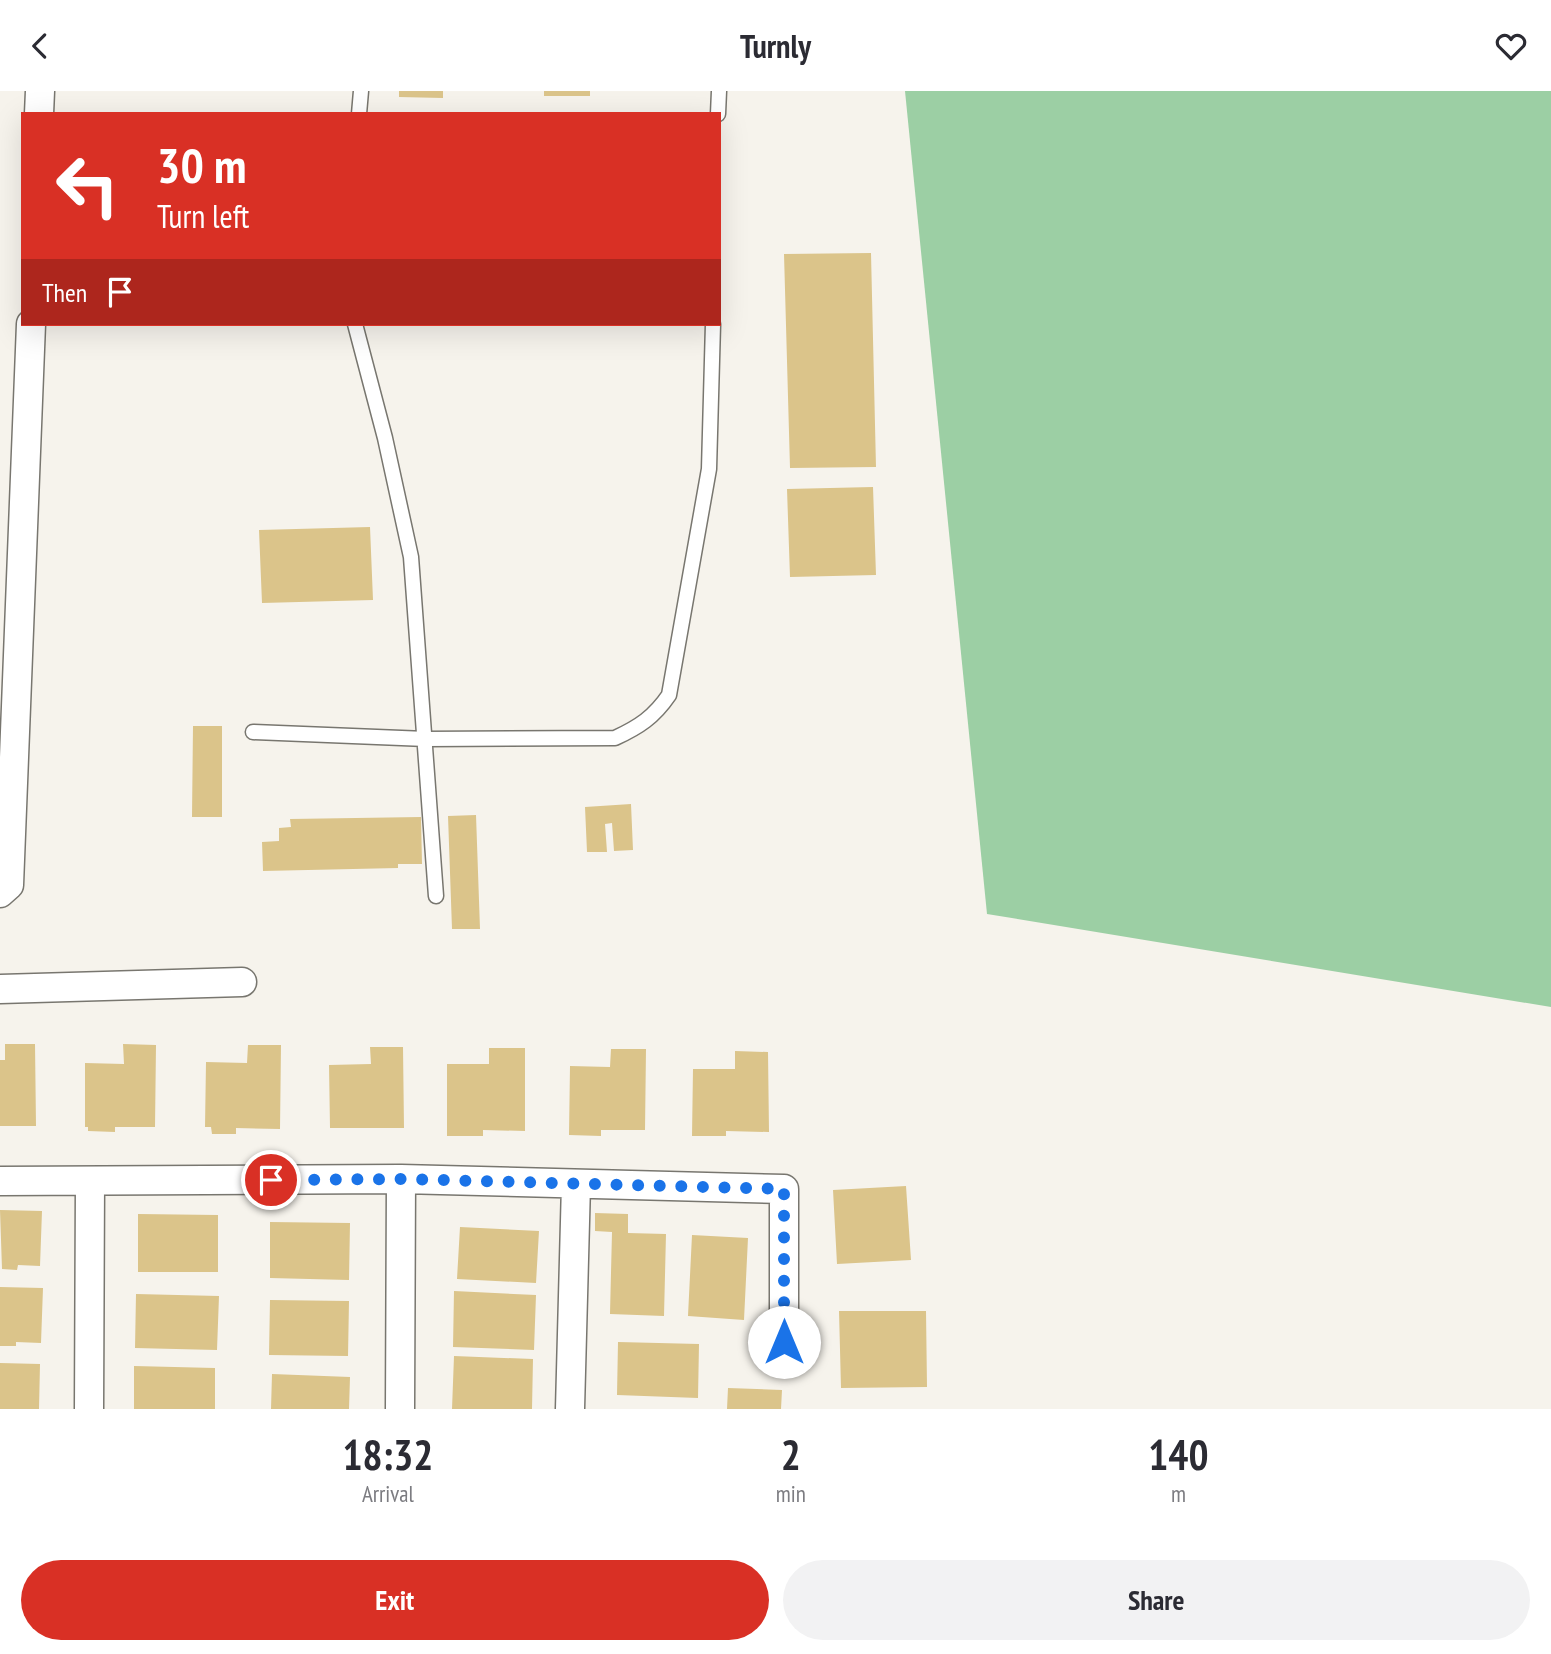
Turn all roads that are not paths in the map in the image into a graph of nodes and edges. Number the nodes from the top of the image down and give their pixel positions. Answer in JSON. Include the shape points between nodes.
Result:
{"nodes":[{"id":1,"x":40,"y":91,"type":"edge"},
{"id":2,"x":361,"y":91,"type":"edge"},
{"id":3,"x":719,"y":91,"type":"edge"},
{"id":4,"x":39,"y":112,"type":"edge"},
{"id":5,"x":359,"y":112,"type":"edge"},
{"id":6,"x":718,"y":112,"type":"edge"},
{"id":7,"x":31,"y":326,"type":"edge"},
{"id":8,"x":356,"y":326,"type":"edge"},
{"id":9,"x":713,"y":326,"type":"edge"},
{"id":10,"x":253,"y":732,"type":"dead end"},
{"id":11,"x":426,"y":739,"type":"junction"},
{"id":12,"x":0,"y":893,"type":"edge"},
{"id":13,"x":436,"y":896,"type":"dead end"},
{"id":14,"x":242,"y":982,"type":"dead end"},
{"id":15,"x":0,"y":989,"type":"edge"},
{"id":16,"x":401,"y":1179,"type":"junction"},
{"id":17,"x":0,"y":1181,"type":"edge"},
{"id":18,"x":90,"y":1181,"type":"junction"},
{"id":19,"x":576,"y":1184,"type":"junction"},
{"id":20,"x":784,"y":1342,"type":"dead end"},
{"id":21,"x":89,"y":1409,"type":"edge"},
{"id":22,"x":400,"y":1409,"type":"edge"},
{"id":23,"x":570,"y":1409,"type":"edge"}],
"edges":[{"from":1,"to":4,"type":"street"},
{"from":2,"to":5,"type":"lane"},
{"from":3,"to":6,"type":"lane"},
{"from":7,"to":12,"type":"street","via":[[9,885]]},
{"from":8,"to":11,"type":"lane","via":[[411,557]]},
{"from":9,"to":11,"type":"lane","via":[[709,469],[669,695],[657,713],[615,738]]},
{"from":10,"to":11,"type":"lane"},
{"from":11,"to":13,"type":"lane"},
{"from":14,"to":15,"type":"street"},
{"from":16,"to":18,"type":"street"},
{"from":16,"to":19,"type":"street"},
{"from":16,"to":22,"type":"street"},
{"from":17,"to":18,"type":"street"},
{"from":18,"to":21,"type":"street"},
{"from":19,"to":20,"type":"street","via":[[784,1189]]},
{"from":19,"to":23,"type":"street"}]}
